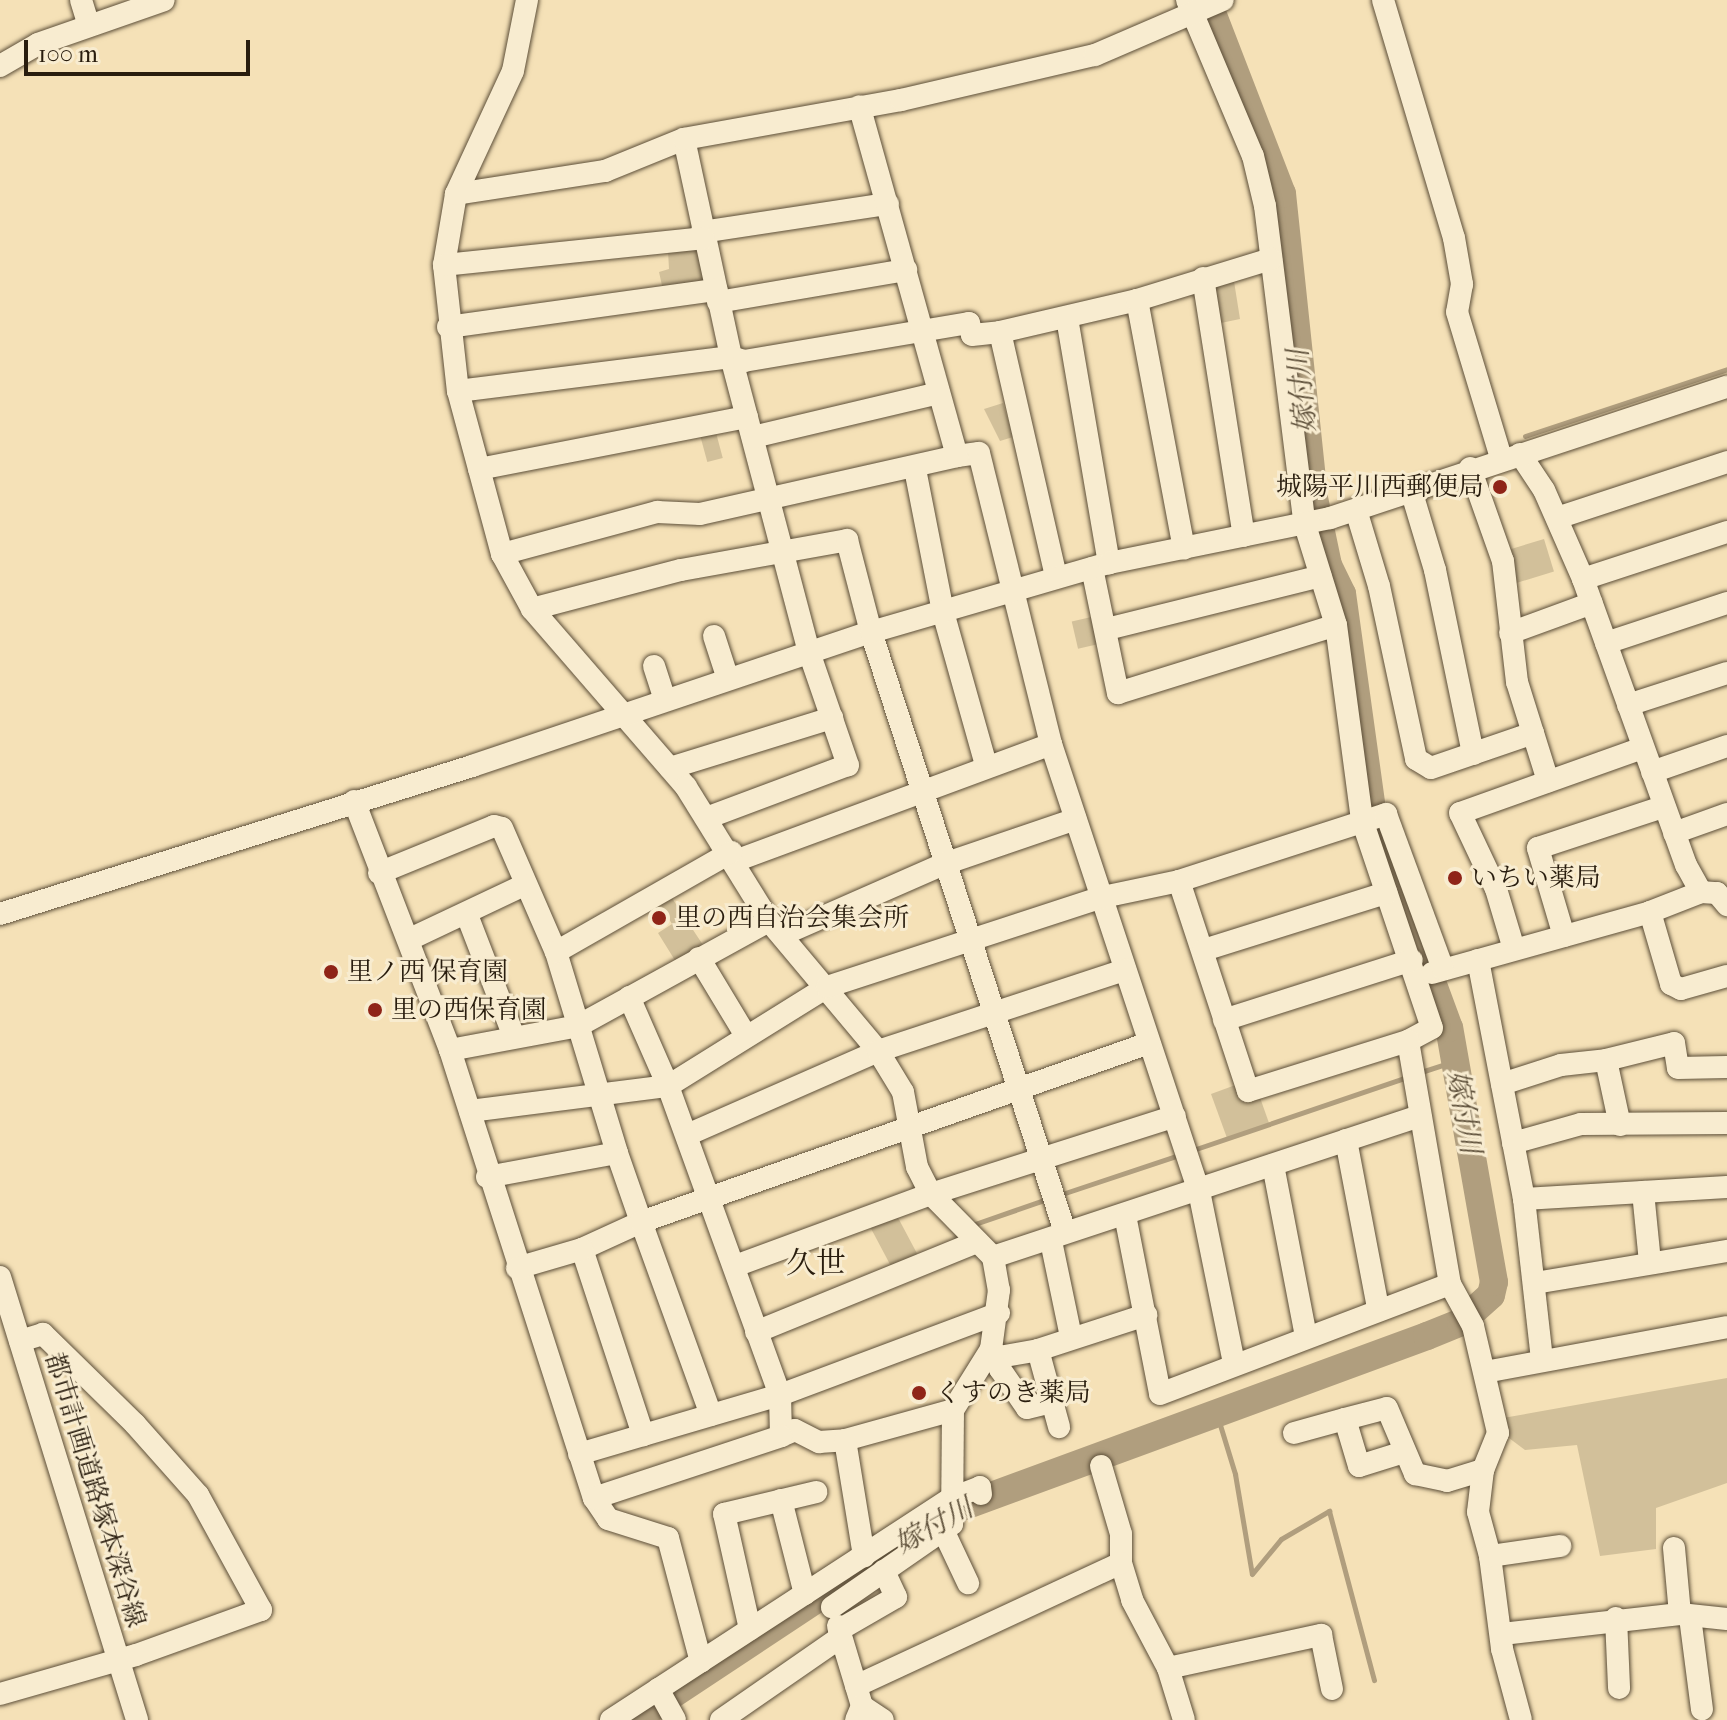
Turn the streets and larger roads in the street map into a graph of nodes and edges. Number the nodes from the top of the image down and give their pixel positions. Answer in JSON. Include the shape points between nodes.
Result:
{"nodes":[{"id":1,"x":81,"y":0,"type":"edge"},
{"id":2,"x":164,"y":0,"type":"edge"},
{"id":3,"x":527,"y":0,"type":"edge"},
{"id":4,"x":1223,"y":0,"type":"edge"},
{"id":5,"x":1383,"y":0,"type":"edge"},
{"id":6,"x":1190,"y":5,"type":"edge"},
{"id":7,"x":89,"y":26,"type":"junction"},
{"id":8,"x":0,"y":66,"type":"edge"},
{"id":9,"x":859,"y":106,"type":"junction"},
{"id":10,"x":684,"y":139,"type":"junction"},
{"id":11,"x":456,"y":194,"type":"junction"},
{"id":12,"x":888,"y":204,"type":"junction"},
{"id":13,"x":703,"y":235,"type":"junction"},
{"id":14,"x":1271,"y":259,"type":"junction"},
{"id":15,"x":444,"y":265,"type":"junction"},
{"id":16,"x":906,"y":270,"type":"junction"},
{"id":17,"x":1203,"y":278,"type":"junction"},
{"id":18,"x":717,"y":296,"type":"junction"},
{"id":19,"x":1137,"y":300,"type":"junction"},
{"id":20,"x":1067,"y":318,"type":"junction"},
{"id":21,"x":448,"y":327,"type":"junction"},
{"id":22,"x":921,"y":332,"type":"junction"},
{"id":23,"x":1000,"y":332,"type":"junction"},
{"id":24,"x":731,"y":357,"type":"junction"},
{"id":25,"x":1727,"y":387,"type":"edge"},
{"id":26,"x":458,"y":391,"type":"junction"},
{"id":27,"x":939,"y":393,"type":"junction"},
{"id":28,"x":750,"y":427,"type":"junction"},
{"id":29,"x":957,"y":456,"type":"junction"},
{"id":30,"x":1511,"y":456,"type":"junction"},
{"id":31,"x":1727,"y":462,"type":"edge"},
{"id":32,"x":1470,"y":468,"type":"junction"},
{"id":33,"x":479,"y":469,"type":"junction"},
{"id":34,"x":915,"y":469,"type":"junction"},
{"id":35,"x":1411,"y":490,"type":"junction"},
{"id":36,"x":771,"y":497,"type":"junction"},
{"id":37,"x":1356,"y":510,"type":"junction"},
{"id":38,"x":1557,"y":518,"type":"junction"},
{"id":39,"x":1315,"y":522,"type":"junction"},
{"id":40,"x":1727,"y":532,"type":"edge"},
{"id":41,"x":1244,"y":536,"type":"junction"},
{"id":42,"x":785,"y":548,"type":"junction"},
{"id":43,"x":1184,"y":549,"type":"junction"},
{"id":44,"x":502,"y":554,"type":"junction"},
{"id":45,"x":1101,"y":566,"type":"junction"},
{"id":46,"x":1321,"y":576,"type":"junction"},
{"id":47,"x":1056,"y":577,"type":"junction"},
{"id":48,"x":1583,"y":579,"type":"junction"},
{"id":49,"x":1013,"y":592,"type":"junction"},
{"id":50,"x":1592,"y":603,"type":"junction"},
{"id":51,"x":1727,"y":603,"type":"edge"},
{"id":52,"x":532,"y":609,"type":"junction"},
{"id":53,"x":943,"y":612,"type":"junction"},
{"id":54,"x":1336,"y":625,"type":"junction"},
{"id":55,"x":1107,"y":629,"type":"junction"},
{"id":56,"x":871,"y":632,"type":"junction"},
{"id":57,"x":1510,"y":633,"type":"junction"},
{"id":58,"x":714,"y":636,"type":"dead end"},
{"id":59,"x":1606,"y":643,"type":"junction"},
{"id":60,"x":809,"y":652,"type":"junction"},
{"id":61,"x":654,"y":666,"type":"dead end"},
{"id":62,"x":1727,"y":673,"type":"edge"},
{"id":63,"x":728,"y":679,"type":"junction"},
{"id":64,"x":665,"y":699,"type":"junction"},
{"id":65,"x":1628,"y":705,"type":"junction"},
{"id":66,"x":624,"y":714,"type":"junction"},
{"id":67,"x":832,"y":718,"type":"junction"},
{"id":68,"x":1533,"y":733,"type":"junction"},
{"id":69,"x":1051,"y":744,"type":"junction"},
{"id":70,"x":1727,"y":746,"type":"edge"},
{"id":71,"x":1643,"y":748,"type":"junction"},
{"id":72,"x":1473,"y":754,"type":"junction"},
{"id":73,"x":986,"y":765,"type":"junction"},
{"id":74,"x":670,"y":768,"type":"junction"},
{"id":75,"x":1652,"y":772,"type":"junction"},
{"id":76,"x":1548,"y":781,"type":"junction"},
{"id":77,"x":921,"y":788,"type":"junction"},
{"id":78,"x":354,"y":801,"type":"junction"},
{"id":79,"x":1663,"y":807,"type":"junction"},
{"id":80,"x":1727,"y":814,"type":"edge"},
{"id":81,"x":709,"y":817,"type":"junction"},
{"id":82,"x":1076,"y":819,"type":"junction"},
{"id":83,"x":1362,"y":820,"type":"junction"},
{"id":84,"x":1674,"y":833,"type":"junction"},
{"id":85,"x":733,"y":856,"type":"junction"},
{"id":86,"x":944,"y":864,"type":"junction"},
{"id":87,"x":379,"y":873,"type":"junction"},
{"id":88,"x":1179,"y":881,"type":"junction"},
{"id":89,"x":524,"y":885,"type":"junction"},
{"id":90,"x":1386,"y":893,"type":"junction"},
{"id":91,"x":1718,"y":895,"type":"edge"},
{"id":92,"x":1103,"y":897,"type":"junction"},
{"id":93,"x":1650,"y":912,"type":"junction"},
{"id":94,"x":0,"y":914,"type":"edge"},
{"id":95,"x":467,"y":915,"type":"junction"},
{"id":96,"x":776,"y":928,"type":"junction"},
{"id":97,"x":1564,"y":936,"type":"junction"},
{"id":98,"x":410,"y":939,"type":"junction"},
{"id":99,"x":972,"y":939,"type":"junction"},
{"id":100,"x":1514,"y":949,"type":"junction"},
{"id":101,"x":1204,"y":950,"type":"junction"},
{"id":102,"x":556,"y":952,"type":"junction"},
{"id":103,"x":699,"y":958,"type":"junction"},
{"id":104,"x":1478,"y":960,"type":"junction"},
{"id":105,"x":1416,"y":969,"type":"junction"},
{"id":106,"x":1443,"y":969,"type":"junction"},
{"id":107,"x":1125,"y":970,"type":"junction"},
{"id":108,"x":1727,"y":976,"type":"edge"},
{"id":109,"x":827,"y":987,"type":"junction"},
{"id":110,"x":629,"y":997,"type":"junction"},
{"id":111,"x":997,"y":1014,"type":"junction"},
{"id":112,"x":1224,"y":1020,"type":"junction"},
{"id":113,"x":578,"y":1026,"type":"junction"},
{"id":114,"x":746,"y":1036,"type":"junction"},
{"id":115,"x":514,"y":1037,"type":"junction"},
{"id":116,"x":1408,"y":1041,"type":"junction"},
{"id":117,"x":1149,"y":1043,"type":"junction"},
{"id":118,"x":450,"y":1050,"type":"junction"},
{"id":119,"x":878,"y":1051,"type":"junction"},
{"id":120,"x":1606,"y":1060,"type":"junction"},
{"id":121,"x":1727,"y":1067,"type":"edge"},
{"id":122,"x":1502,"y":1084,"type":"junction"},
{"id":123,"x":668,"y":1086,"type":"junction"},
{"id":124,"x":1021,"y":1087,"type":"junction"},
{"id":125,"x":599,"y":1095,"type":"junction"},
{"id":126,"x":470,"y":1111,"type":"junction"},
{"id":127,"x":1175,"y":1116,"type":"junction"},
{"id":128,"x":1420,"y":1116,"type":"junction"},
{"id":129,"x":1727,"y":1123,"type":"edge"},
{"id":130,"x":910,"y":1124,"type":"junction"},
{"id":131,"x":1620,"y":1125,"type":"junction"},
{"id":132,"x":687,"y":1135,"type":"junction"},
{"id":133,"x":1346,"y":1140,"type":"junction"},
{"id":134,"x":1513,"y":1143,"type":"junction"},
{"id":135,"x":617,"y":1153,"type":"junction"},
{"id":136,"x":1044,"y":1159,"type":"junction"},
{"id":137,"x":1273,"y":1165,"type":"junction"},
{"id":138,"x":487,"y":1177,"type":"junction"},
{"id":139,"x":1727,"y":1187,"type":"edge"},
{"id":140,"x":1199,"y":1191,"type":"junction"},
{"id":141,"x":1643,"y":1192,"type":"junction"},
{"id":142,"x":931,"y":1194,"type":"junction"},
{"id":143,"x":708,"y":1198,"type":"junction"},
{"id":144,"x":1524,"y":1199,"type":"junction"},
{"id":145,"x":1125,"y":1215,"type":"junction"},
{"id":146,"x":641,"y":1222,"type":"junction"},
{"id":147,"x":1058,"y":1236,"type":"junction"},
{"id":148,"x":582,"y":1249,"type":"junction"},
{"id":149,"x":985,"y":1249,"type":"junction"},
{"id":150,"x":1727,"y":1251,"type":"edge"},
{"id":151,"x":1650,"y":1262,"type":"junction"},
{"id":152,"x":735,"y":1266,"type":"junction"},
{"id":153,"x":517,"y":1268,"type":"junction"},
{"id":154,"x":0,"y":1277,"type":"edge"},
{"id":155,"x":1535,"y":1283,"type":"junction"},
{"id":156,"x":1450,"y":1284,"type":"junction"},
{"id":157,"x":1378,"y":1307,"type":"junction"},
{"id":158,"x":999,"y":1313,"type":"junction"},
{"id":159,"x":1146,"y":1315,"type":"junction"},
{"id":160,"x":1727,"y":1327,"type":"edge"},
{"id":161,"x":756,"y":1332,"type":"junction"},
{"id":162,"x":1071,"y":1337,"type":"junction"},
{"id":163,"x":1306,"y":1337,"type":"junction"},
{"id":164,"x":20,"y":1341,"type":"junction"},
{"id":165,"x":1038,"y":1350,"type":"junction"},
{"id":166,"x":995,"y":1353,"type":"junction"},
{"id":167,"x":1542,"y":1360,"type":"junction"},
{"id":168,"x":1234,"y":1363,"type":"junction"},
{"id":169,"x":1485,"y":1372,"type":"junction"},
{"id":170,"x":780,"y":1395,"type":"junction"},
{"id":171,"x":1051,"y":1402,"type":"junction"},
{"id":172,"x":953,"y":1410,"type":"junction"},
{"id":173,"x":711,"y":1415,"type":"junction"},
{"id":174,"x":1345,"y":1419,"type":"junction"},
{"id":175,"x":1059,"y":1427,"type":"dead end"},
{"id":176,"x":1294,"y":1433,"type":"dead end"},
{"id":177,"x":643,"y":1435,"type":"junction"},
{"id":178,"x":781,"y":1436,"type":"junction"},
{"id":179,"x":845,"y":1440,"type":"junction"},
{"id":180,"x":1404,"y":1452,"type":"junction"},
{"id":181,"x":579,"y":1454,"type":"junction"},
{"id":182,"x":1101,"y":1466,"type":"dead end"},
{"id":183,"x":1483,"y":1470,"type":"junction"},
{"id":184,"x":816,"y":1492,"type":"dead end"},
{"id":185,"x":981,"y":1494,"type":"dead end"},
{"id":186,"x":594,"y":1498,"type":"junction"},
{"id":187,"x":952,"y":1498,"type":"junction"},
{"id":188,"x":781,"y":1500,"type":"junction"},
{"id":189,"x":947,"y":1527,"type":"junction"},
{"id":190,"x":1560,"y":1546,"type":"dead end"},
{"id":191,"x":1674,"y":1548,"type":"dead end"},
{"id":192,"x":864,"y":1556,"type":"junction"},
{"id":193,"x":1490,"y":1556,"type":"junction"},
{"id":194,"x":1121,"y":1563,"type":"junction"},
{"id":195,"x":884,"y":1571,"type":"junction"},
{"id":196,"x":968,"y":1583,"type":"dead end"},
{"id":197,"x":810,"y":1591,"type":"junction"},
{"id":198,"x":832,"y":1607,"type":"junction"},
{"id":199,"x":1685,"y":1615,"type":"junction"},
{"id":200,"x":1616,"y":1618,"type":"junction"},
{"id":201,"x":1727,"y":1619,"type":"edge"},
{"id":202,"x":750,"y":1629,"type":"junction"},
{"id":203,"x":840,"y":1633,"type":"junction"},
{"id":204,"x":1502,"y":1634,"type":"junction"},
{"id":205,"x":119,"y":1660,"type":"junction"},
{"id":206,"x":701,"y":1662,"type":"junction"},
{"id":207,"x":1168,"y":1668,"type":"junction"},
{"id":208,"x":1619,"y":1688,"type":"dead end"},
{"id":209,"x":658,"y":1689,"type":"junction"},
{"id":210,"x":1332,"y":1689,"type":"dead end"},
{"id":211,"x":0,"y":1694,"type":"edge"},
{"id":212,"x":1702,"y":1709,"type":"dead end"},
{"id":213,"x":857,"y":1710,"type":"edge"},
{"id":214,"x":673,"y":1714,"type":"edge"},
{"id":215,"x":137,"y":1720,"type":"edge"},
{"id":216,"x":611,"y":1720,"type":"edge"},
{"id":217,"x":721,"y":1720,"type":"edge"},
{"id":218,"x":883,"y":1720,"type":"edge"},
{"id":219,"x":1184,"y":1720,"type":"edge"},
{"id":220,"x":1521,"y":1720,"type":"edge"}],
"edges":[{"from":1,"to":7,"type":"street"},
{"from":2,"to":7,"type":"street"},
{"from":3,"to":11,"type":"street","via":[[513,71]]},
{"from":4,"to":6,"type":"street"},
{"from":5,"to":30,"type":"street","via":[[1454,238],[1462,284],[1457,312]]},
{"from":6,"to":9,"type":"street","via":[[1095,55]]},
{"from":6,"to":14,"type":"street","via":[[1253,156]]},
{"from":7,"to":8,"type":"street","via":[[38,44]]},
{"from":9,"to":10,"type":"street"},
{"from":9,"to":12,"type":"street"},
{"from":10,"to":11,"type":"street","via":[[605,171]]},
{"from":10,"to":13,"type":"street"},
{"from":11,"to":15,"type":"street"},
{"from":12,"to":13,"type":"street"},
{"from":12,"to":16,"type":"street"},
{"from":13,"to":15,"type":"street"},
{"from":13,"to":18,"type":"street"},
{"from":14,"to":17,"type":"street"},
{"from":14,"to":39,"type":"street"},
{"from":15,"to":21,"type":"street"},
{"from":16,"to":18,"type":"street"},
{"from":16,"to":22,"type":"street"},
{"from":17,"to":19,"type":"street"},
{"from":17,"to":41,"type":"street"},
{"from":18,"to":21,"type":"street"},
{"from":18,"to":24,"type":"street"},
{"from":19,"to":20,"type":"street"},
{"from":19,"to":43,"type":"street"},
{"from":20,"to":23,"type":"street"},
{"from":20,"to":45,"type":"street"},
{"from":21,"to":26,"type":"street"},
{"from":22,"to":23,"type":"street","via":[[969,323],[972,335]]},
{"from":22,"to":24,"type":"street","via":[[744,361]]},
{"from":22,"to":27,"type":"street"},
{"from":23,"to":47,"type":"street"},
{"from":24,"to":26,"type":"street"},
{"from":24,"to":28,"type":"street"},
{"from":25,"to":30,"type":"street"},
{"from":26,"to":33,"type":"street"},
{"from":27,"to":28,"type":"street"},
{"from":27,"to":29,"type":"street"},
{"from":28,"to":33,"type":"street"},
{"from":28,"to":36,"type":"street"},
{"from":29,"to":34,"type":"street"},
{"from":29,"to":49,"type":"street","via":[[979,453]]},
{"from":30,"to":32,"type":"street"},
{"from":30,"to":38,"type":"street"},
{"from":31,"to":38,"type":"street"},
{"from":32,"to":35,"type":"street"},
{"from":32,"to":57,"type":"street","via":[[1503,561]]},
{"from":33,"to":44,"type":"street"},
{"from":34,"to":36,"type":"street"},
{"from":34,"to":53,"type":"street"},
{"from":35,"to":37,"type":"street"},
{"from":35,"to":72,"type":"street","via":[[1435,570]]},
{"from":36,"to":42,"type":"street"},
{"from":36,"to":44,"type":"street","via":[[700,514],[657,512]]},
{"from":37,"to":39,"type":"street"},
{"from":37,"to":72,"type":"street","via":[[1379,586],[1416,759],[1431,768]]},
{"from":38,"to":48,"type":"street"},
{"from":39,"to":41,"type":"street"},
{"from":39,"to":46,"type":"street"},
{"from":40,"to":48,"type":"street"},
{"from":41,"to":43,"type":"street"},
{"from":42,"to":52,"type":"street"},
{"from":42,"to":56,"type":"street","via":[[847,540]]},
{"from":42,"to":60,"type":"street"},
{"from":43,"to":45,"type":"street"},
{"from":44,"to":52,"type":"street"},
{"from":45,"to":47,"type":"street"},
{"from":45,"to":55,"type":"street"},
{"from":46,"to":54,"type":"street"},
{"from":46,"to":55,"type":"street"},
{"from":47,"to":49,"type":"street"},
{"from":48,"to":50,"type":"street"},
{"from":49,"to":53,"type":"street"},
{"from":49,"to":69,"type":"street"},
{"from":50,"to":57,"type":"street"},
{"from":50,"to":59,"type":"street"},
{"from":51,"to":59,"type":"street"},
{"from":52,"to":66,"type":"street"},
{"from":53,"to":56,"type":"street"},
{"from":53,"to":73,"type":"street"},
{"from":54,"to":55,"type":"street","via":[[1118,693]]},
{"from":54,"to":83,"type":"street"},
{"from":56,"to":60,"type":"street"},
{"from":56,"to":77,"type":"street"},
{"from":57,"to":68,"type":"street","via":[[1517,682]]},
{"from":58,"to":63,"type":"street"},
{"from":59,"to":65,"type":"street"},
{"from":60,"to":63,"type":"street"},
{"from":60,"to":67,"type":"street"},
{"from":61,"to":64,"type":"street"},
{"from":62,"to":65,"type":"street"},
{"from":63,"to":64,"type":"street"},
{"from":64,"to":66,"type":"street"},
{"from":65,"to":71,"type":"street"},
{"from":66,"to":74,"type":"street"},
{"from":66,"to":78,"type":"street"},
{"from":67,"to":74,"type":"street"},
{"from":67,"to":81,"type":"street","via":[[848,765]]},
{"from":68,"to":72,"type":"street"},
{"from":68,"to":76,"type":"street"},
{"from":69,"to":73,"type":"street"},
{"from":69,"to":82,"type":"street"},
{"from":70,"to":75,"type":"street"},
{"from":71,"to":75,"type":"street"},
{"from":71,"to":76,"type":"street"},
{"from":73,"to":77,"type":"street"},
{"from":74,"to":81,"type":"street"},
{"from":75,"to":79,"type":"street"},
{"from":76,"to":100,"type":"street","via":[[1460,813],[1496,889]]},
{"from":77,"to":85,"type":"street"},
{"from":77,"to":86,"type":"street"},
{"from":78,"to":87,"type":"street"},
{"from":78,"to":94,"type":"street"},
{"from":79,"to":84,"type":"street"},
{"from":79,"to":97,"type":"street","via":[[1538,848]]},
{"from":80,"to":84,"type":"street"},
{"from":81,"to":85,"type":"street"},
{"from":82,"to":86,"type":"street"},
{"from":82,"to":92,"type":"street"},
{"from":83,"to":88,"type":"street"},
{"from":83,"to":90,"type":"street"},
{"from":83,"to":106,"type":"street","via":[[1386,814]]},
{"from":84,"to":91,"type":"street"},
{"from":85,"to":96,"type":"street"},
{"from":85,"to":102,"type":"street"},
{"from":86,"to":96,"type":"street"},
{"from":86,"to":99,"type":"street"},
{"from":87,"to":89,"type":"street","via":[[494,826],[502,828]]},
{"from":87,"to":98,"type":"street"},
{"from":88,"to":92,"type":"street"},
{"from":88,"to":101,"type":"street"},
{"from":89,"to":95,"type":"street"},
{"from":89,"to":102,"type":"street"},
{"from":90,"to":101,"type":"street"},
{"from":90,"to":105,"type":"street"},
{"from":91,"to":93,"type":"street"},
{"from":92,"to":99,"type":"street"},
{"from":92,"to":107,"type":"street"},
{"from":93,"to":97,"type":"street"},
{"from":93,"to":108,"type":"street","via":[[1671,984],[1681,989]]},
{"from":95,"to":98,"type":"street"},
{"from":95,"to":115,"type":"street"},
{"from":96,"to":103,"type":"street"},
{"from":96,"to":109,"type":"street"},
{"from":97,"to":100,"type":"street"},
{"from":98,"to":118,"type":"street"},
{"from":99,"to":109,"type":"street"},
{"from":99,"to":111,"type":"street"},
{"from":100,"to":104,"type":"street"},
{"from":101,"to":112,"type":"street"},
{"from":102,"to":113,"type":"street"},
{"from":103,"to":110,"type":"street"},
{"from":103,"to":114,"type":"street"},
{"from":104,"to":106,"type":"street"},
{"from":104,"to":122,"type":"street"},
{"from":105,"to":106,"type":"street"},
{"from":105,"to":112,"type":"street"},
{"from":105,"to":116,"type":"street","via":[[1432,1028]]},
{"from":107,"to":111,"type":"street"},
{"from":107,"to":117,"type":"street"},
{"from":109,"to":114,"type":"street"},
{"from":109,"to":119,"type":"street"},
{"from":110,"to":113,"type":"street"},
{"from":110,"to":123,"type":"street"},
{"from":111,"to":119,"type":"street"},
{"from":111,"to":124,"type":"street"},
{"from":112,"to":116,"type":"street","via":[[1248,1091]]},
{"from":113,"to":115,"type":"street"},
{"from":113,"to":125,"type":"street"},
{"from":114,"to":123,"type":"street"},
{"from":115,"to":118,"type":"street"},
{"from":116,"to":128,"type":"street"},
{"from":117,"to":124,"type":"street"},
{"from":117,"to":127,"type":"street"},
{"from":118,"to":126,"type":"street"},
{"from":119,"to":130,"type":"street","via":[[903,1092]]},
{"from":119,"to":132,"type":"street"},
{"from":120,"to":121,"type":"street","via":[[1674,1043],[1678,1068]]},
{"from":120,"to":122,"type":"street","via":[[1561,1065]]},
{"from":120,"to":131,"type":"street"},
{"from":122,"to":134,"type":"street"},
{"from":123,"to":125,"type":"street"},
{"from":123,"to":132,"type":"street"},
{"from":124,"to":130,"type":"street"},
{"from":124,"to":136,"type":"street"},
{"from":125,"to":126,"type":"street"},
{"from":125,"to":135,"type":"street"},
{"from":126,"to":138,"type":"street"},
{"from":127,"to":136,"type":"street"},
{"from":127,"to":140,"type":"street"},
{"from":128,"to":133,"type":"street"},
{"from":128,"to":156,"type":"street"},
{"from":129,"to":131,"type":"street"},
{"from":130,"to":142,"type":"street","via":[[917,1167]]},
{"from":130,"to":143,"type":"street"},
{"from":131,"to":134,"type":"street","via":[[1581,1124]]},
{"from":132,"to":143,"type":"street"},
{"from":133,"to":137,"type":"street"},
{"from":133,"to":157,"type":"street"},
{"from":134,"to":144,"type":"street"},
{"from":135,"to":138,"type":"street"},
{"from":135,"to":146,"type":"street"},
{"from":136,"to":142,"type":"street"},
{"from":136,"to":147,"type":"street"},
{"from":137,"to":140,"type":"street"},
{"from":137,"to":163,"type":"street"},
{"from":138,"to":153,"type":"street"},
{"from":139,"to":141,"type":"street"},
{"from":140,"to":145,"type":"street"},
{"from":140,"to":168,"type":"street"},
{"from":141,"to":144,"type":"street"},
{"from":141,"to":151,"type":"street"},
{"from":142,"to":149,"type":"street"},
{"from":142,"to":152,"type":"street"},
{"from":143,"to":146,"type":"street"},
{"from":143,"to":152,"type":"street"},
{"from":144,"to":155,"type":"street"},
{"from":145,"to":147,"type":"street"},
{"from":145,"to":159,"type":"street"},
{"from":146,"to":148,"type":"street"},
{"from":146,"to":173,"type":"street"},
{"from":147,"to":149,"type":"street"},
{"from":147,"to":162,"type":"street"},
{"from":148,"to":153,"type":"street"},
{"from":148,"to":177,"type":"street"},
{"from":149,"to":158,"type":"street"},
{"from":149,"to":161,"type":"street"},
{"from":150,"to":151,"type":"street"},
{"from":151,"to":155,"type":"street"},
{"from":152,"to":161,"type":"street"},
{"from":153,"to":181,"type":"street"},
{"from":154,"to":164,"type":"street","name":"都市計画道路塚本深谷線"},
{"from":155,"to":167,"type":"street"},
{"from":156,"to":157,"type":"street"},
{"from":156,"to":169,"type":"street","via":[[1468,1318]]},
{"from":157,"to":163,"type":"street"},
{"from":158,"to":166,"type":"street"},
{"from":158,"to":170,"type":"street"},
{"from":159,"to":162,"type":"street"},
{"from":159,"to":168,"type":"street","via":[[1160,1394]]},
{"from":160,"to":167,"type":"street"},
{"from":161,"to":170,"type":"street"},
{"from":162,"to":165,"type":"street"},
{"from":163,"to":168,"type":"street"},
{"from":164,"to":205,"type":"street","name":"都市計画道路塚本深谷線"},
{"from":164,"to":205,"type":"street","via":[[43,1334],[135,1424],[198,1495],[261,1610]]},
{"from":165,"to":166,"type":"street"},
{"from":165,"to":171,"type":"street"},
{"from":166,"to":171,"type":"street","via":[[1027,1408]]},
{"from":166,"to":172,"type":"street"},
{"from":167,"to":169,"type":"street"},
{"from":169,"to":183,"type":"street","via":[[1498,1433]]},
{"from":170,"to":173,"type":"street"},
{"from":170,"to":178,"type":"street"},
{"from":171,"to":175,"type":"street"},
{"from":172,"to":179,"type":"street"},
{"from":172,"to":187,"type":"street"},
{"from":173,"to":177,"type":"street"},
{"from":174,"to":176,"type":"street"},
{"from":174,"to":180,"type":"street","via":[[1387,1408]]},
{"from":174,"to":180,"type":"street","via":[[1359,1466]]},
{"from":177,"to":181,"type":"street"},
{"from":178,"to":179,"type":"street","via":[[795,1430],[819,1442]]},
{"from":178,"to":186,"type":"street"},
{"from":179,"to":192,"type":"street"},
{"from":180,"to":183,"type":"street","via":[[1415,1474],[1447,1481]]},
{"from":181,"to":186,"type":"street"},
{"from":182,"to":194,"type":"street","via":[[1121,1534]]},
{"from":183,"to":193,"type":"street","via":[[1478,1512]]},
{"from":184,"to":188,"type":"street"},
{"from":185,"to":187,"type":"street","via":[[980,1487]]},
{"from":186,"to":206,"type":"street","via":[[608,1519],[668,1538]]},
{"from":187,"to":189,"type":"street"},
{"from":187,"to":192,"type":"street"},
{"from":188,"to":197,"type":"street"},
{"from":188,"to":202,"type":"street","via":[[724,1514]]},
{"from":189,"to":195,"type":"street"},
{"from":189,"to":196,"type":"street"},
{"from":190,"to":193,"type":"street"},
{"from":191,"to":199,"type":"street"},
{"from":192,"to":197,"type":"street"},
{"from":193,"to":204,"type":"street"},
{"from":194,"to":207,"type":"street","via":[[1132,1600]]},
{"from":194,"to":213,"type":"street"},
{"from":195,"to":198,"type":"street"},
{"from":195,"to":203,"type":"street","via":[[896,1597]]},
{"from":197,"to":198,"type":"street"},
{"from":197,"to":202,"type":"street"},
{"from":198,"to":203,"type":"street"},
{"from":199,"to":200,"type":"street"},
{"from":199,"to":201,"type":"street"},
{"from":199,"to":212,"type":"street"},
{"from":200,"to":204,"type":"street"},
{"from":200,"to":208,"type":"street"},
{"from":202,"to":206,"type":"street"},
{"from":203,"to":213,"type":"street"},
{"from":203,"to":217,"type":"street"},
{"from":204,"to":220,"type":"street"},
{"from":205,"to":211,"type":"street"},
{"from":205,"to":215,"type":"street","name":"都市計画道路塚本深谷線"},
{"from":206,"to":209,"type":"street"},
{"from":207,"to":210,"type":"street","via":[[1321,1635]]},
{"from":207,"to":219,"type":"street"},
{"from":209,"to":214,"type":"street"},
{"from":209,"to":216,"type":"street"},
{"from":213,"to":218,"type":"street"}]}
